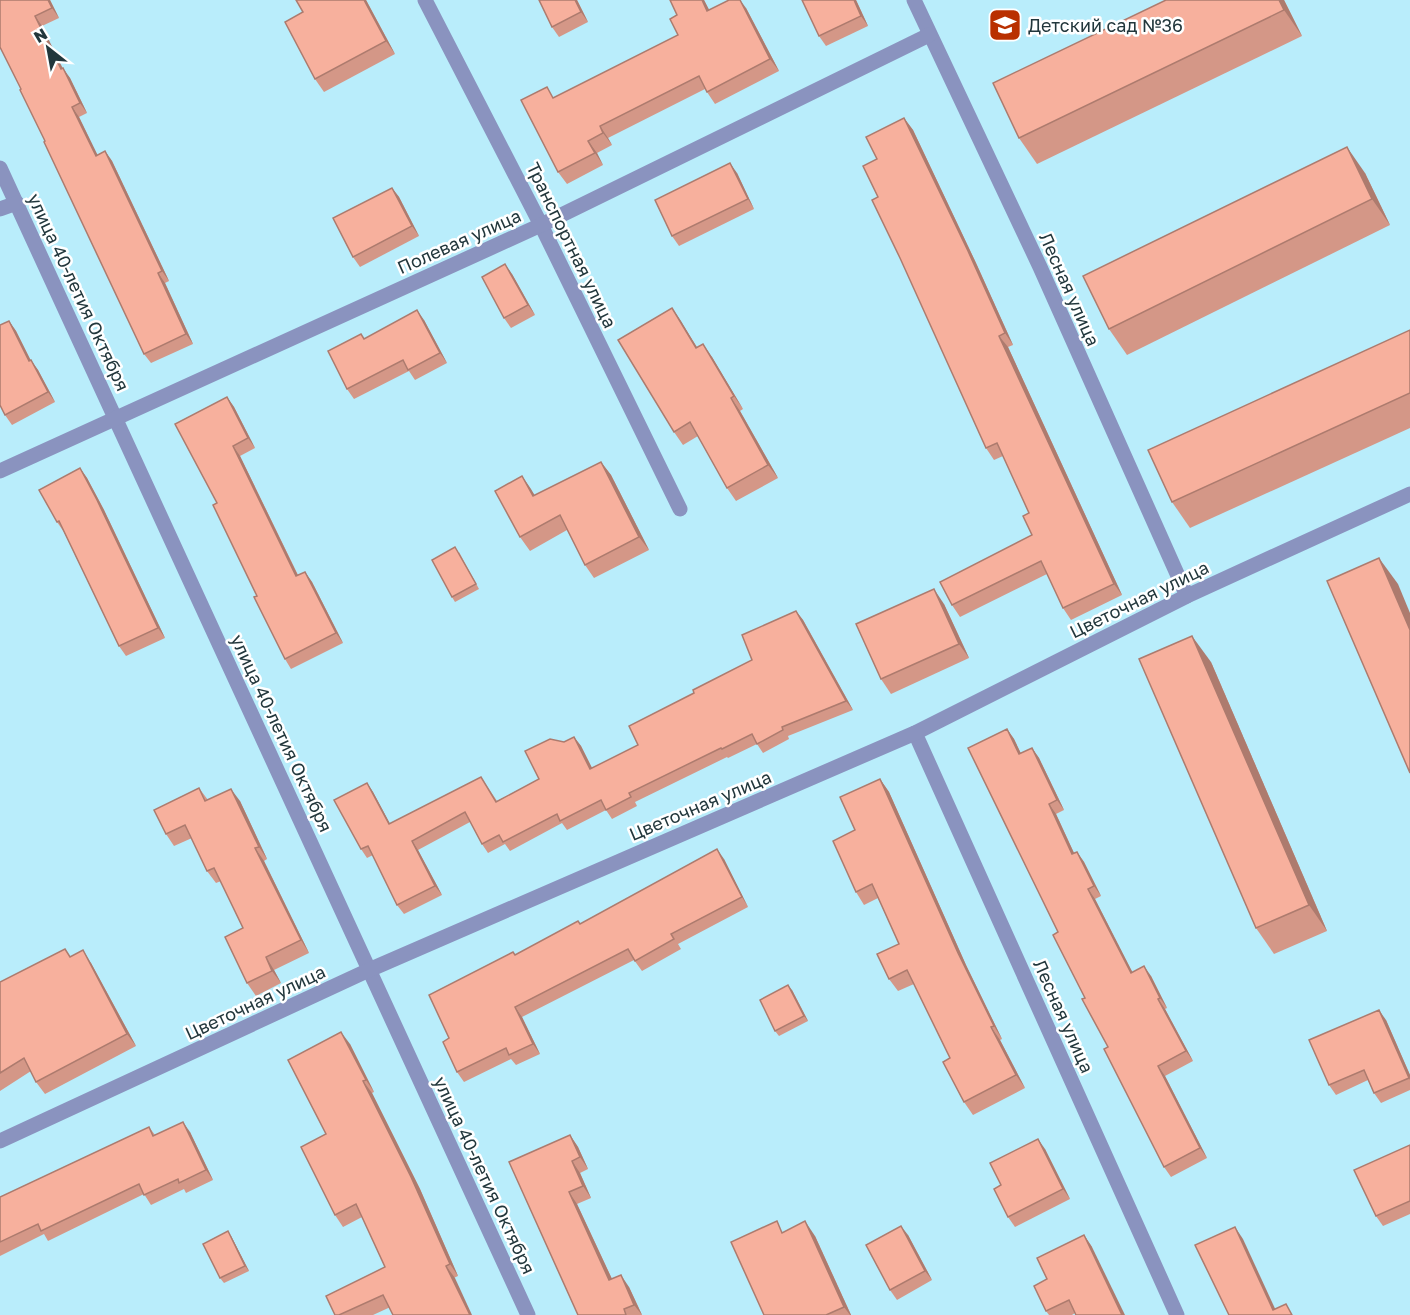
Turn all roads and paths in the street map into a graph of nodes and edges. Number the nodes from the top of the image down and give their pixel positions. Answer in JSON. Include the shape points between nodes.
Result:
{"nodes":[{"id":1,"x":425,"y":0,"type":"edge"},
{"id":2,"x":914,"y":0,"type":"edge"},
{"id":3,"x":929,"y":35,"type":"junction"},
{"id":4,"x":0,"y":168,"type":"edge"},
{"id":5,"x":16,"y":203,"type":"junction"},
{"id":6,"x":0,"y":209,"type":"edge"},
{"id":7,"x":541,"y":225,"type":"junction"},
{"id":8,"x":116,"y":417,"type":"junction"},
{"id":9,"x":0,"y":471,"type":"edge"},
{"id":10,"x":1410,"y":494,"type":"edge"},
{"id":11,"x":680,"y":509,"type":"dead end"},
{"id":12,"x":1187,"y":596,"type":"junction"},
{"id":13,"x":915,"y":733,"type":"junction"},
{"id":14,"x":369,"y":970,"type":"junction"},
{"id":15,"x":0,"y":1141,"type":"edge"},
{"id":16,"x":528,"y":1315,"type":"edge"},
{"id":17,"x":1177,"y":1315,"type":"edge"}],
"edges":[{"from":1,"to":7,"type":"street","name":"Транспортная улица"},
{"from":2,"to":3,"type":"street","name":"Лесная улица"},
{"from":3,"to":7,"type":"street","name":"Полевая улица"},
{"from":3,"to":12,"type":"street","name":"Лесная улица","via":[[1040,267]]},
{"from":4,"to":5,"type":"street","name":"улица 40-летия Октября"},
{"from":5,"to":6,"type":"street"},
{"from":5,"to":8,"type":"street","name":"улица 40-летия Октября"},
{"from":7,"to":8,"type":"street","name":"Полевая улица"},
{"from":7,"to":11,"type":"street","name":"Транспортная улица"},
{"from":8,"to":9,"type":"street","name":"Полевая улица"},
{"from":8,"to":14,"type":"street","name":"улица 40-летия Октября"},
{"from":10,"to":12,"type":"street","name":"Цветочная улица"},
{"from":12,"to":13,"type":"street","name":"Цветочная улица"},
{"from":13,"to":14,"type":"street","name":"Цветочная улица"},
{"from":13,"to":17,"type":"street","name":"Лесная улица"},
{"from":14,"to":15,"type":"street","name":"Цветочная улица"},
{"from":14,"to":16,"type":"street","name":"улица 40-летия Октября"}]}
